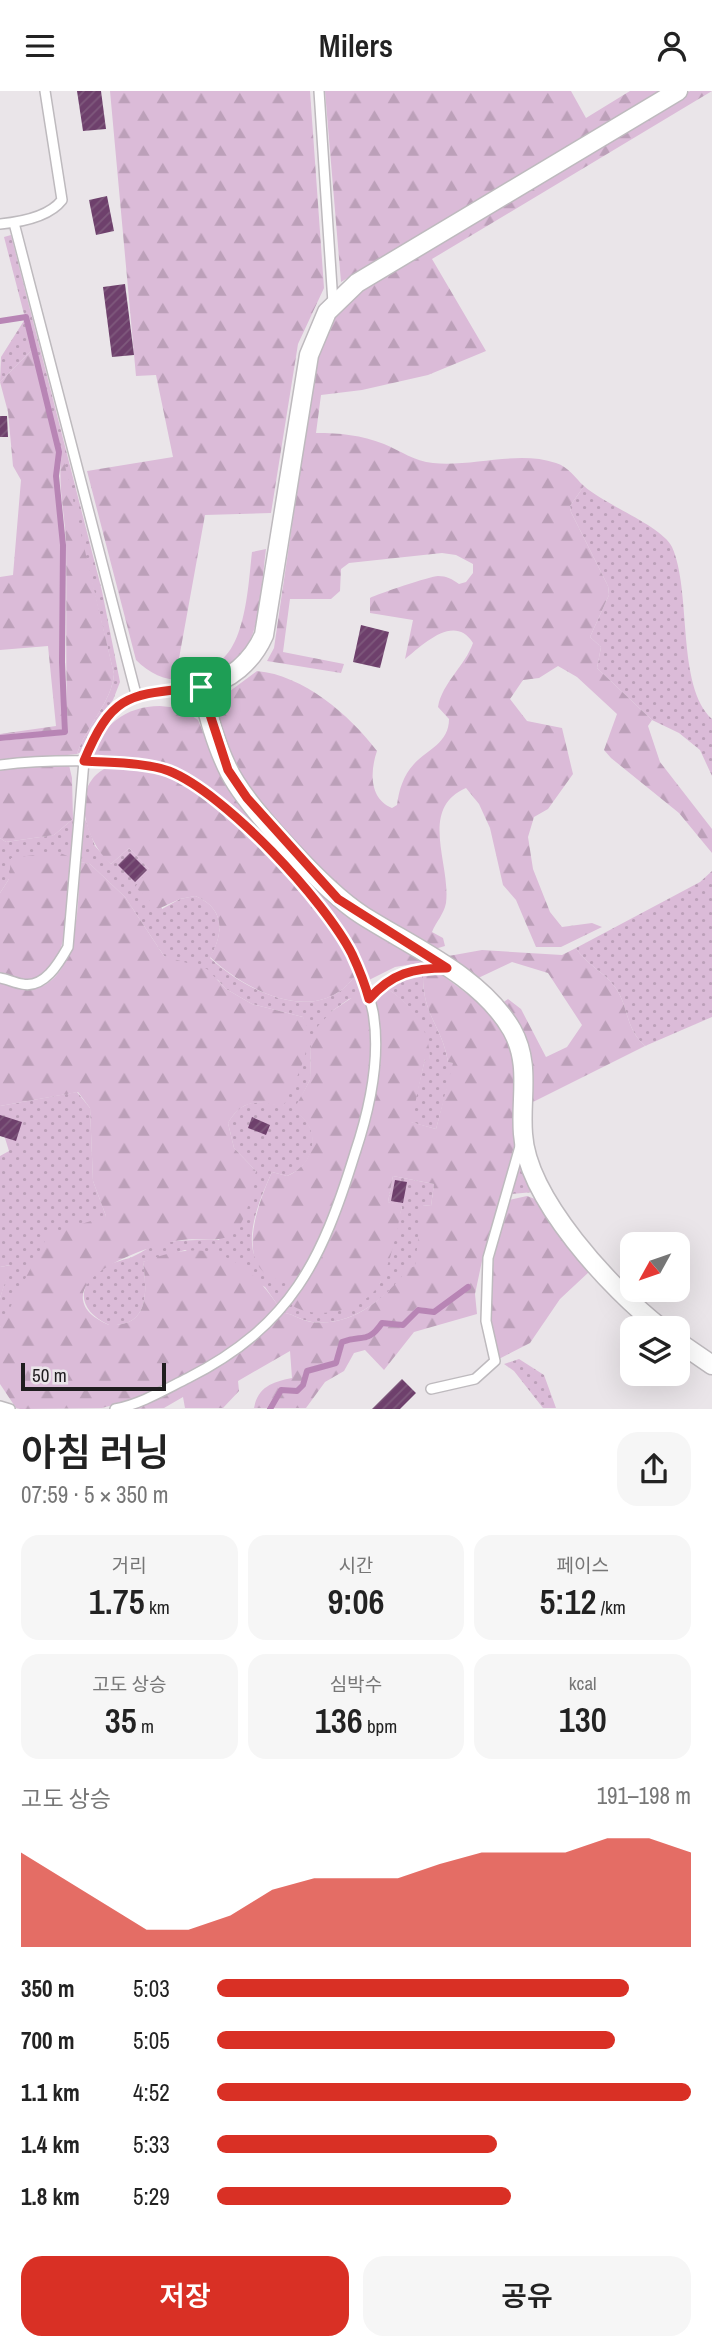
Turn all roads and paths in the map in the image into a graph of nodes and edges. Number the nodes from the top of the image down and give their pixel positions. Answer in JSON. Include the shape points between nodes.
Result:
{"nodes":[{"id":1,"x":45,"y":91,"type":"edge"},
{"id":2,"x":319,"y":91,"type":"edge"},
{"id":3,"x":678,"y":91,"type":"edge"},
{"id":4,"x":14,"y":223,"type":"junction"},
{"id":5,"x":0,"y":224,"type":"edge"},
{"id":6,"x":334,"y":305,"type":"junction"},
{"id":7,"x":201,"y":687,"type":"junction"},
{"id":8,"x":136,"y":694,"type":"junction"},
{"id":9,"x":84,"y":761,"type":"junction"},
{"id":10,"x":0,"y":765,"type":"edge"},
{"id":11,"x":447,"y":968,"type":"junction"},
{"id":12,"x":0,"y":978,"type":"edge"},
{"id":13,"x":369,"y":999,"type":"junction"},
{"id":14,"x":523,"y":1135,"type":"junction"},
{"id":15,"x":647,"y":1316,"type":"edge"},
{"id":16,"x":690,"y":1350,"type":"edge"},
{"id":17,"x":712,"y":1365,"type":"edge"},
{"id":18,"x":431,"y":1389,"type":"dead end"},
{"id":19,"x":0,"y":1405,"type":"edge"},
{"id":20,"x":10,"y":1409,"type":"edge"},
{"id":21,"x":114,"y":1409,"type":"edge"}],
"edges":[{"from":1,"to":4,"type":"lane","via":[[62,200],[44,214]]},
{"from":2,"to":6,"type":"lane"},
{"from":3,"to":6,"type":"street","via":[[357,283]]},
{"from":4,"to":5,"type":"lane"},
{"from":4,"to":8,"type":"lane"},
{"from":6,"to":7,"type":"street","via":[[309,355],[264,635],[256,652],[230,676]]},
{"from":7,"to":8,"type":"lane"},
{"from":7,"to":11,"type":"street","via":[[228,770],[247,798],[338,899]]},
{"from":8,"to":9,"type":"lane","via":[[109,716]]},
{"from":9,"to":10,"type":"lane"},
{"from":9,"to":12,"type":"lane","via":[[68,947],[44,979],[25,985]]},
{"from":9,"to":13,"type":"lane","via":[[167,771],[222,806],[306,890],[334,926],[351,953]]},
{"from":11,"to":13,"type":"lane","via":[[404,972]]},
{"from":11,"to":14,"type":"street","via":[[476,990],[512,1030],[525,1079]]},
{"from":13,"to":21,"type":"lane","via":[[375,1046],[363,1128],[330,1231],[302,1284],[246,1343],[151,1397]]},
{"from":14,"to":15,"type":"street","via":[[538,1187],[556,1215],[621,1294]]},
{"from":14,"to":18,"type":"lane","via":[[488,1258],[486,1321],[495,1360],[475,1378]]},
{"from":16,"to":17,"type":"street"},
{"from":19,"to":20,"type":"lane"}]}
